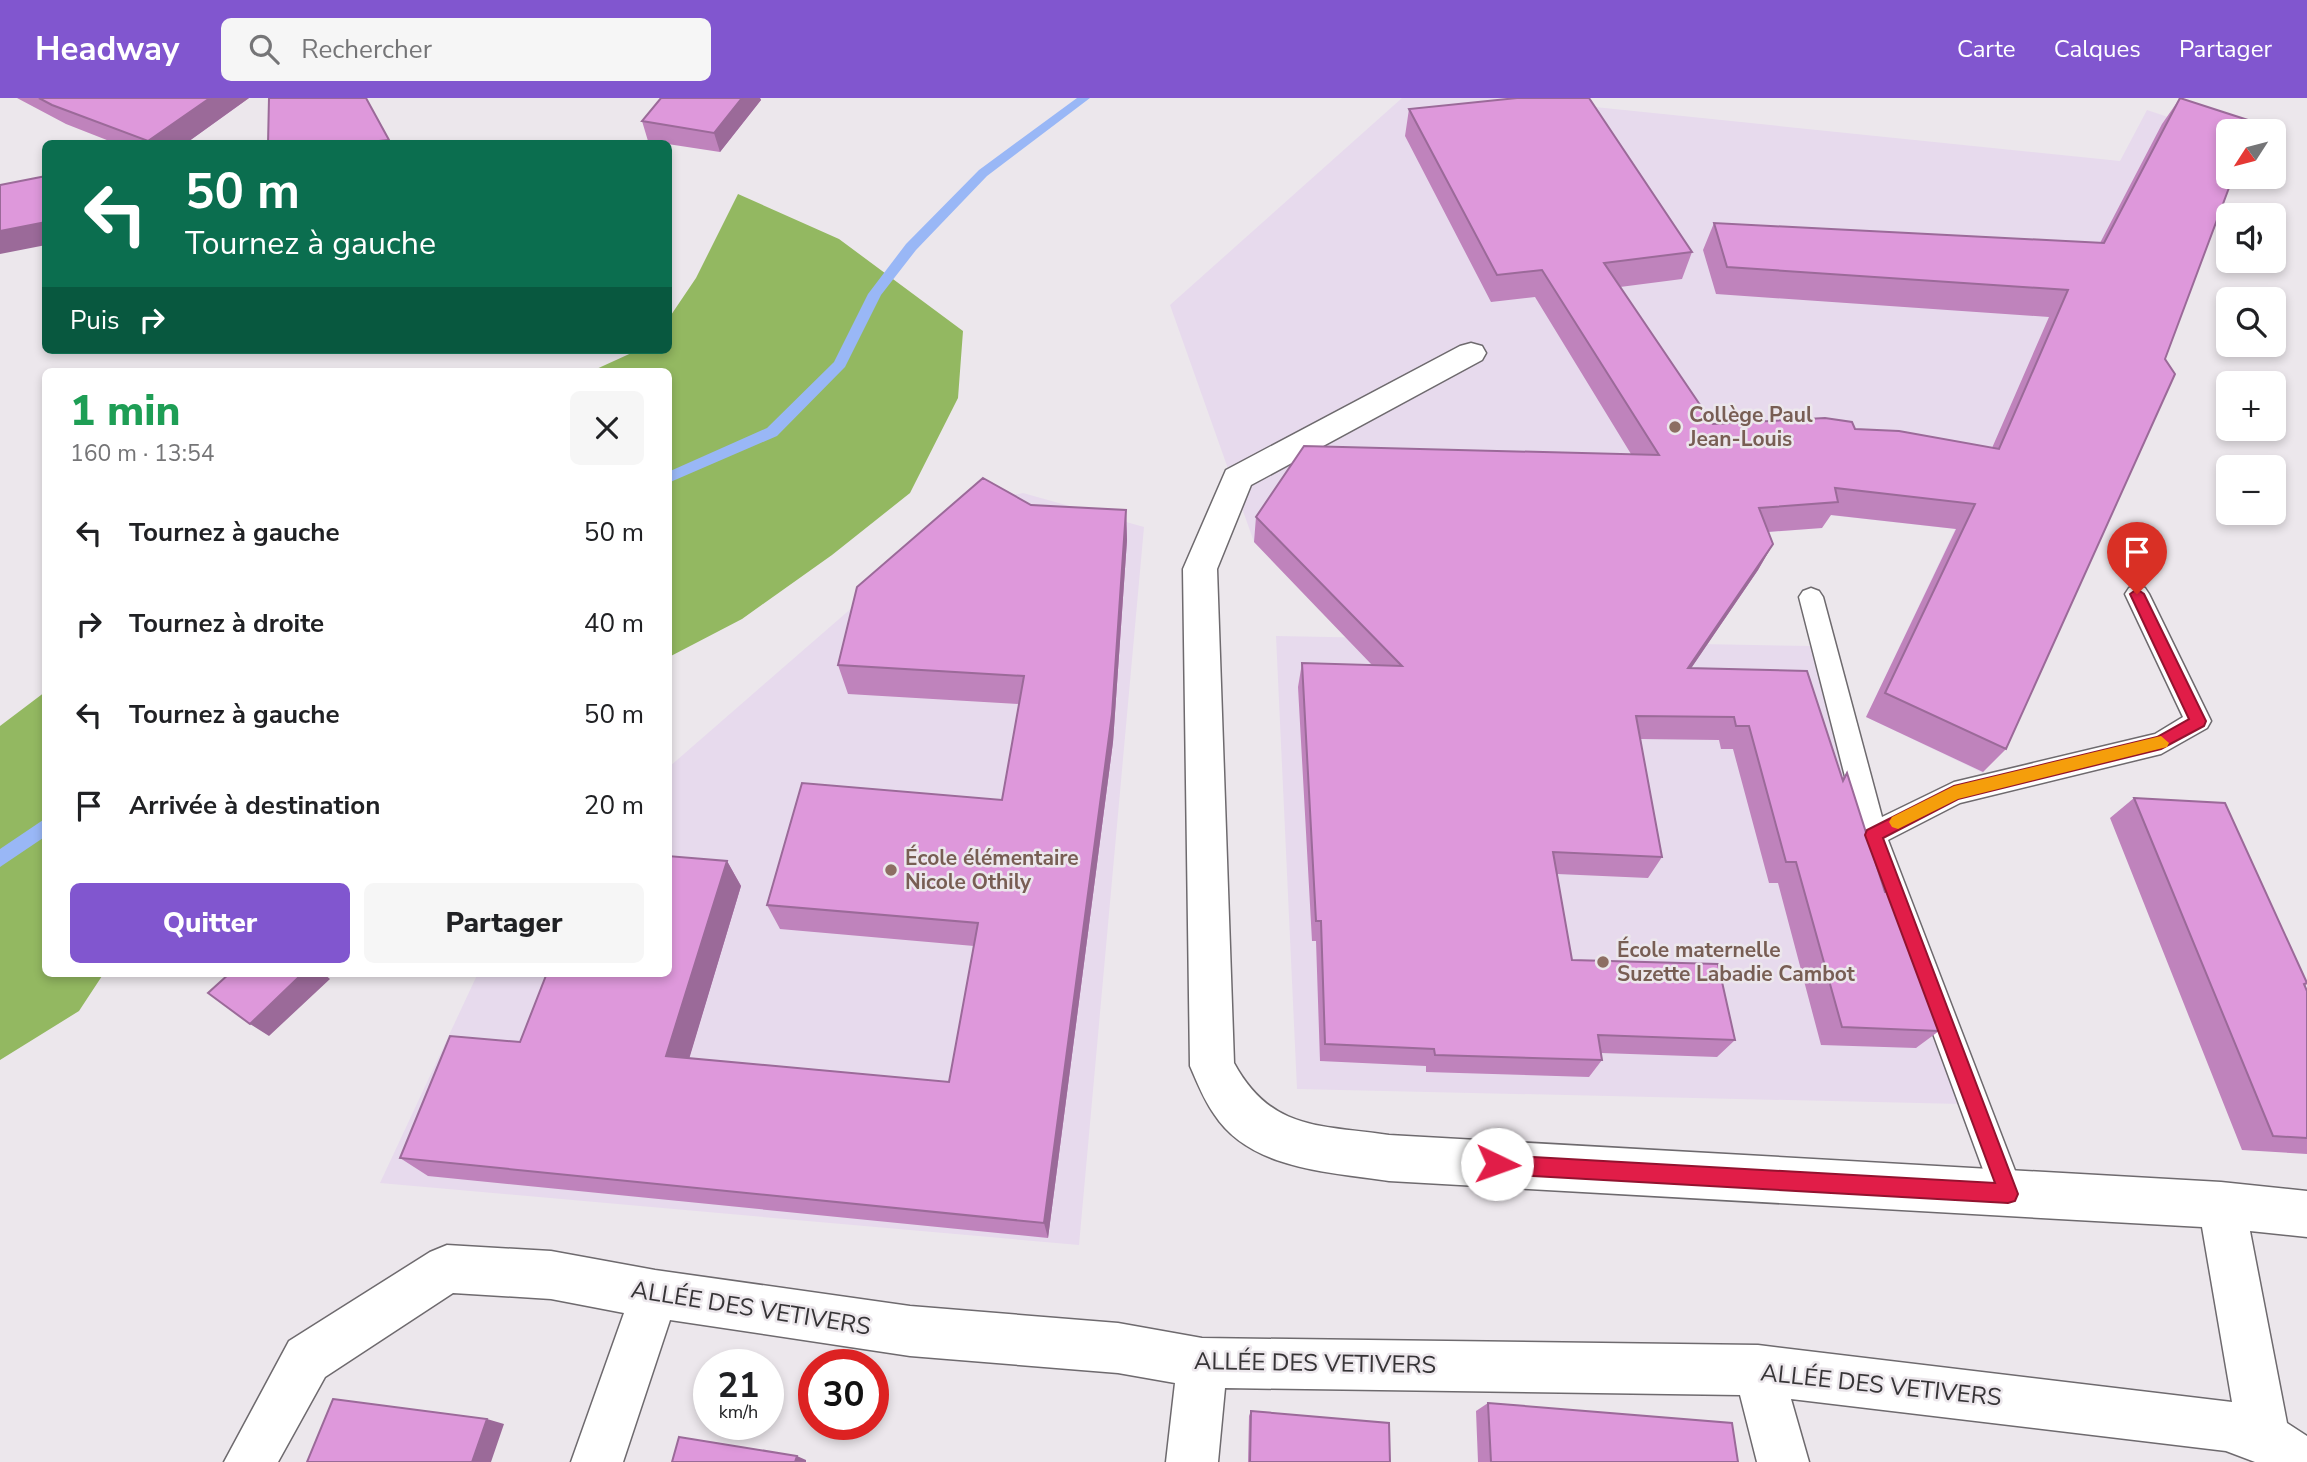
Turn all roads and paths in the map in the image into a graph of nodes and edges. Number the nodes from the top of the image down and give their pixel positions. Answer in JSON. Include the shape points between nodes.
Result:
{"nodes":[{"id":1,"x":1471,"y":353,"type":"dead end"},
{"id":2,"x":2137,"y":594,"type":"dead end"},
{"id":3,"x":1811,"y":597,"type":"dead end"},
{"id":4,"x":1873,"y":835,"type":"junction"},
{"id":5,"x":2008,"y":1194,"type":"junction"},
{"id":6,"x":2221,"y":1206,"type":"junction"},
{"id":7,"x":2307,"y":1214,"type":"edge"},
{"id":8,"x":655,"y":1294,"type":"junction"},
{"id":9,"x":1202,"y":1363,"type":"junction"},
{"id":10,"x":1758,"y":1370,"type":"junction"},
{"id":11,"x":2282,"y":1450,"type":"edge"},
{"id":12,"x":250,"y":1462,"type":"edge"},
{"id":13,"x":597,"y":1462,"type":"edge"},
{"id":14,"x":1192,"y":1462,"type":"edge"},
{"id":15,"x":1783,"y":1462,"type":"edge"}],
"edges":[{"from":1,"to":5,"type":"street","via":[[1238,478],[1200,569],[1212,1066],[1230,1100],[1250,1121],[1291,1144],[1389,1158]]},
{"from":2,"to":4,"type":"lane","via":[[2198,721],[2161,743],[1954,793]]},
{"from":3,"to":4,"type":"lane"},
{"from":4,"to":5,"type":"lane"},
{"from":5,"to":6,"type":"street"},
{"from":6,"to":7,"type":"street"},
{"from":6,"to":11,"type":"street"},
{"from":8,"to":9,"type":"street","name":"ALLÉE DES VETIVERS","via":[[909,1331],[1118,1348]]},
{"from":8,"to":12,"type":"street","name":"ALLÉE DES VETIVERS","via":[[551,1275],[447,1269],[307,1359]]},
{"from":8,"to":13,"type":"street"},
{"from":9,"to":10,"type":"street","name":"ALLÉE DES VETIVERS"},
{"from":9,"to":14,"type":"street"},
{"from":10,"to":11,"type":"street","name":"ALLÉE DES VETIVERS","via":[[2226,1425]]},
{"from":10,"to":15,"type":"street"}]}
